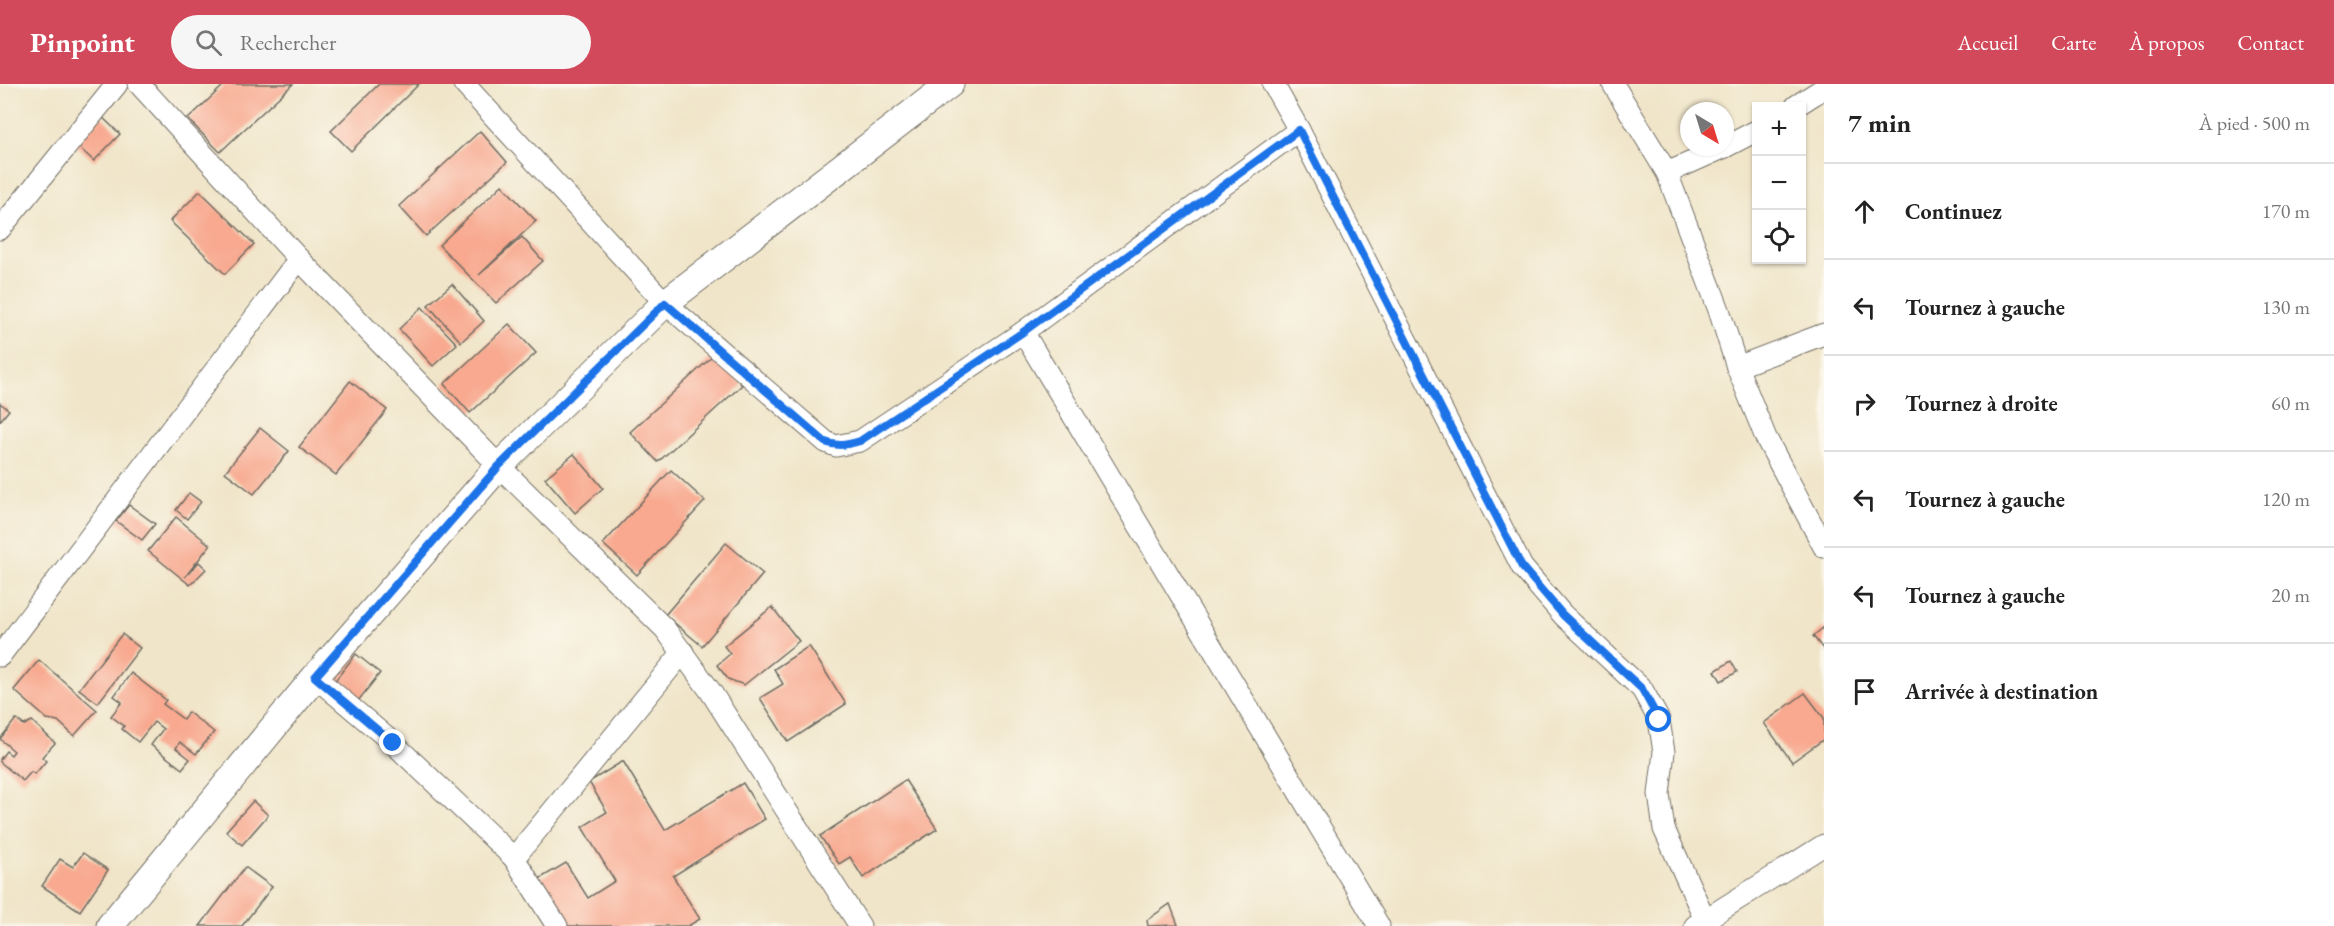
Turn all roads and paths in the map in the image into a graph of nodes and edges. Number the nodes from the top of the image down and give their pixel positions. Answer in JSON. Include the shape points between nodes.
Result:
{"nodes":[{"id":1,"x":117,"y":84,"type":"edge"},
{"id":2,"x":139,"y":84,"type":"edge"},
{"id":3,"x":464,"y":84,"type":"edge"},
{"id":4,"x":950,"y":84,"type":"edge"},
{"id":5,"x":1273,"y":84,"type":"edge"},
{"id":6,"x":1613,"y":84,"type":"edge"},
{"id":7,"x":1824,"y":88,"type":"edge"},
{"id":8,"x":1802,"y":102,"type":"edge"},
{"id":9,"x":1299,"y":130,"type":"junction"},
{"id":10,"x":1752,"y":133,"type":"edge"},
{"id":11,"x":1734,"y":142,"type":"edge"},
{"id":12,"x":1705,"y":156,"type":"edge"},
{"id":13,"x":1667,"y":173,"type":"junction"},
{"id":14,"x":0,"y":229,"type":"edge"},
{"id":15,"x":298,"y":259,"type":"junction"},
{"id":16,"x":665,"y":303,"type":"junction"},
{"id":17,"x":1023,"y":332,"type":"junction"},
{"id":18,"x":1824,"y":334,"type":"edge"},
{"id":19,"x":1737,"y":367,"type":"junction"},
{"id":20,"x":499,"y":466,"type":"junction"},
{"id":21,"x":1824,"y":547,"type":"edge"},
{"id":22,"x":683,"y":652,"type":"junction"},
{"id":23,"x":0,"y":656,"type":"edge"},
{"id":24,"x":315,"y":677,"type":"junction"},
{"id":25,"x":1824,"y":845,"type":"edge"},
{"id":26,"x":514,"y":858,"type":"junction"},
{"id":27,"x":1703,"y":924,"type":"edge"},
{"id":28,"x":110,"y":926,"type":"edge"},
{"id":29,"x":557,"y":926,"type":"edge"},
{"id":30,"x":860,"y":926,"type":"edge"},
{"id":31,"x":1379,"y":926,"type":"edge"}],
"edges":[{"from":1,"to":14,"type":"street"},
{"from":2,"to":15,"type":"street"},
{"from":3,"to":16,"type":"street"},
{"from":4,"to":16,"type":"street"},
{"from":5,"to":9,"type":"street"},
{"from":6,"to":13,"type":"street"},
{"from":7,"to":8,"type":"street"},
{"from":9,"to":17,"type":"street"},
{"from":9,"to":27,"type":"street","via":[[1522,567],[1563,615],[1642,689],[1659,720],[1664,752],[1659,794],[1664,829]]},
{"from":10,"to":11,"type":"street"},
{"from":12,"to":13,"type":"street"},
{"from":13,"to":19,"type":"street"},
{"from":15,"to":20,"type":"street"},
{"from":15,"to":23,"type":"street"},
{"from":16,"to":17,"type":"street","via":[[825,442],[836,446],[860,441]]},
{"from":16,"to":20,"type":"street"},
{"from":17,"to":31,"type":"street"},
{"from":18,"to":19,"type":"street"},
{"from":19,"to":21,"type":"street","via":[[1766,438]]},
{"from":20,"to":22,"type":"street","via":[[665,629]]},
{"from":20,"to":24,"type":"street"},
{"from":22,"to":26,"type":"street"},
{"from":22,"to":30,"type":"street"},
{"from":24,"to":26,"type":"street","via":[[393,743]]},
{"from":24,"to":28,"type":"street"},
{"from":25,"to":27,"type":"street"},
{"from":26,"to":29,"type":"street"}]}
